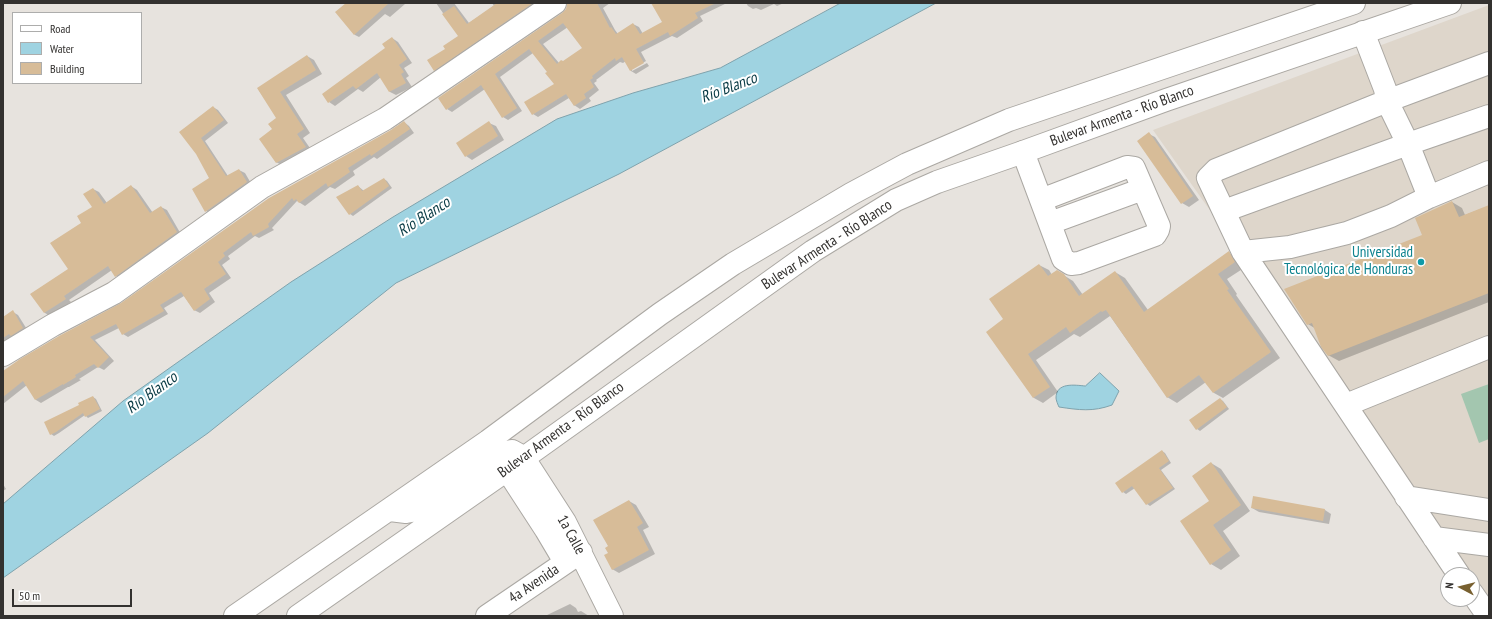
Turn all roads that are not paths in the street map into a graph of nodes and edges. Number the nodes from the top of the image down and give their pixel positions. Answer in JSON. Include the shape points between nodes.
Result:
{"nodes":[{"id":1,"x":555,"y":3,"type":"edge"},
{"id":2,"x":1450,"y":3,"type":"edge"},
{"id":3,"x":1346,"y":6,"type":"edge"},
{"id":4,"x":1363,"y":32,"type":"junction"},
{"id":5,"x":1489,"y":63,"type":"edge"},
{"id":6,"x":1166,"y":100,"type":"junction"},
{"id":7,"x":1387,"y":101,"type":"junction"},
{"id":8,"x":1489,"y":116,"type":"edge"},
{"id":9,"x":1408,"y":144,"type":"junction"},
{"id":10,"x":1023,"y":152,"type":"junction"},
{"id":11,"x":1489,"y":172,"type":"edge"},
{"id":12,"x":1143,"y":189,"type":"junction"},
{"id":13,"x":1429,"y":196,"type":"junction"},
{"id":14,"x":1041,"y":200,"type":"junction"},
{"id":15,"x":1224,"y":211,"type":"junction"},
{"id":16,"x":1050,"y":223,"type":"junction"},
{"id":17,"x":1243,"y":252,"type":"junction"},
{"id":18,"x":1489,"y":347,"type":"edge"},
{"id":19,"x":3,"y":355,"type":"edge"},
{"id":20,"x":1346,"y":405,"type":"junction"},
{"id":21,"x":515,"y":464,"type":"junction"},
{"id":22,"x":1406,"y":497,"type":"junction"},
{"id":23,"x":390,"y":510,"type":"junction"},
{"id":24,"x":1489,"y":510,"type":"edge"},
{"id":25,"x":1434,"y":538,"type":"junction"},
{"id":26,"x":1489,"y":545,"type":"edge"},
{"id":27,"x":573,"y":557,"type":"junction"},
{"id":28,"x":1454,"y":567,"type":"edge"},
{"id":29,"x":1480,"y":604,"type":"edge"},
{"id":30,"x":235,"y":616,"type":"edge"},
{"id":31,"x":298,"y":616,"type":"edge"},
{"id":32,"x":487,"y":616,"type":"edge"},
{"id":33,"x":612,"y":616,"type":"edge"},
{"id":34,"x":1488,"y":616,"type":"edge"}],
"edges":[{"from":1,"to":19,"type":"main road","via":[[385,119],[262,187],[114,293]]},
{"from":2,"to":4,"type":"main road","name":"Bulevar Armenta - Río Blanco"},
{"from":3,"to":6,"type":"main road","via":[[1293,41],[1171,84],[1166,91]]},
{"from":3,"to":23,"type":"main road","name":"Bulevar Armenta - Río Blanco","via":[[1009,120],[886,175],[733,264]]},
{"from":4,"to":6,"type":"main road","name":"Bulevar Armenta - Río Blanco"},
{"from":4,"to":7,"type":"main road","via":[[1385,89]]},
{"from":5,"to":7,"type":"main road"},
{"from":6,"to":10,"type":"main road","name":"Bulevar Armenta - Río Blanco"},
{"from":7,"to":9,"type":"main road"},
{"from":7,"to":15,"type":"main road","via":[[1216,170],[1208,178]]},
{"from":8,"to":9,"type":"main road"},
{"from":9,"to":13,"type":"main road"},
{"from":9,"to":15,"type":"main road"},
{"from":10,"to":14,"type":"main road"},
{"from":10,"to":21,"type":"main road","name":"Bulevar Armenta - Río Blanco","via":[[937,182],[896,200],[813,250]]},
{"from":11,"to":13,"type":"main road"},
{"from":12,"to":14,"type":"main road","via":[[1134,168],[1127,167]]},
{"from":12,"to":16,"type":"main road"},
{"from":12,"to":16,"type":"main road","via":[[1159,226],[1155,235],[1079,263],[1071,264],[1063,259]]},
{"from":13,"to":17,"type":"main road","via":[[1391,216],[1347,233],[1290,247]]},
{"from":14,"to":16,"type":"main road"},
{"from":15,"to":17,"type":"main road"},
{"from":17,"to":20,"type":"main road"},
{"from":18,"to":20,"type":"main road"},
{"from":20,"to":22,"type":"main road"},
{"from":21,"to":23,"type":"main road","via":[[512,451],[504,453],[422,509],[406,512]]},
{"from":21,"to":27,"type":"main road","name":"1a Calle","via":[[565,522]]},
{"from":21,"to":31,"type":"main road","name":"Bulevar Armenta - Río Blanco"},
{"from":22,"to":24,"type":"main road"},
{"from":22,"to":25,"type":"main road"},
{"from":23,"to":30,"type":"main road","name":"Bulevar Armenta - Río Blanco"},
{"from":25,"to":26,"type":"main road"},
{"from":25,"to":28,"type":"main road"},
{"from":27,"to":32,"type":"main road","name":"4a Avenida"},
{"from":27,"to":33,"type":"main road","name":"1a Calle"},
{"from":29,"to":34,"type":"main road"}]}
